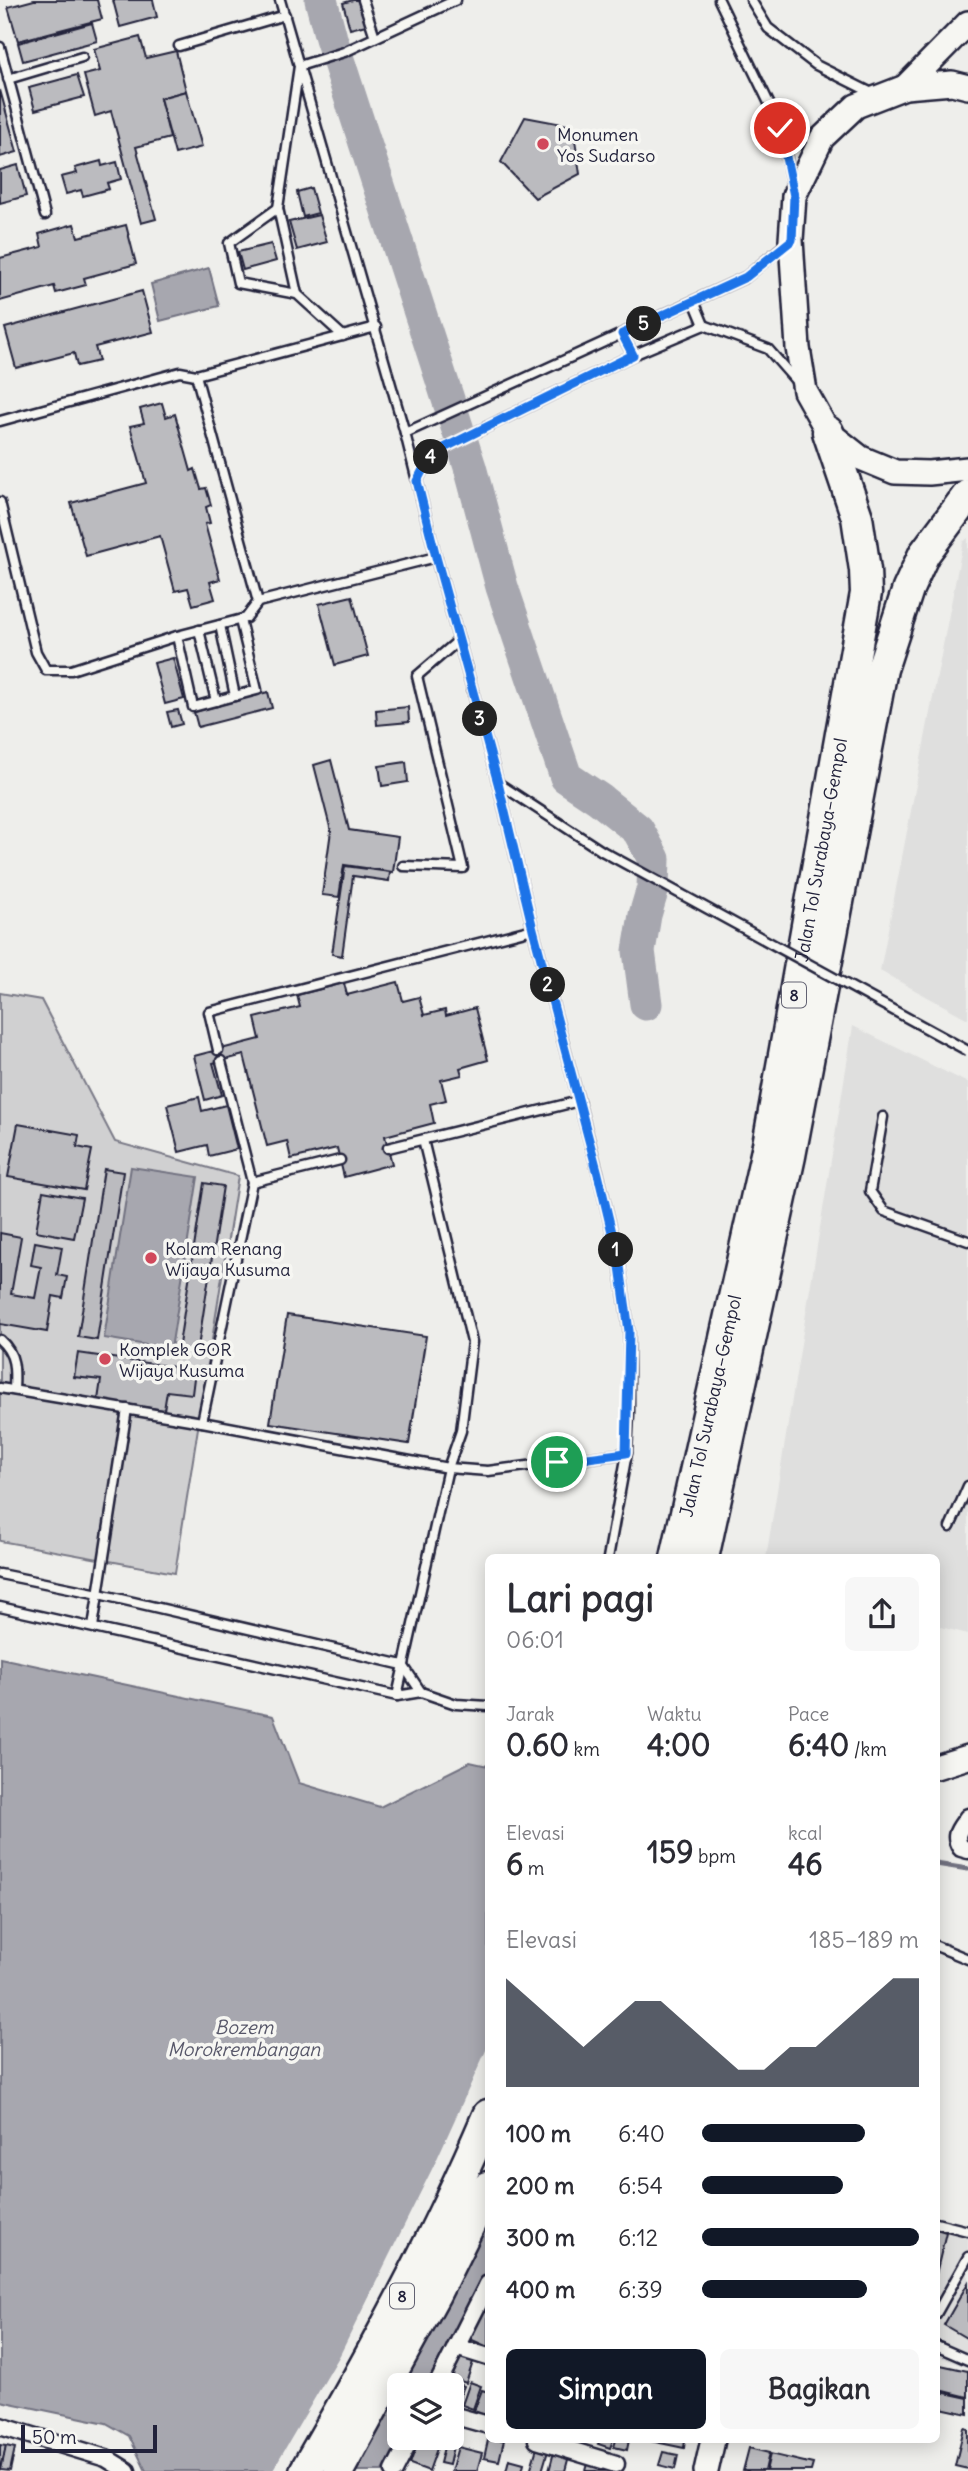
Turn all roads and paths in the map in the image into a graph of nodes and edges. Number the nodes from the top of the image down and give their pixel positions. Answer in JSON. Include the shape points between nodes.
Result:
{"nodes":[{"id":1,"x":280,"y":0,"type":"edge"},
{"id":2,"x":363,"y":0,"type":"edge"},
{"id":3,"x":456,"y":0,"type":"edge"},
{"id":4,"x":719,"y":0,"type":"edge"},
{"id":5,"x":751,"y":0,"type":"edge"},
{"id":6,"x":758,"y":0,"type":"edge"},
{"id":7,"x":436,"y":4,"type":"edge"},
{"id":8,"x":285,"y":15,"type":"junction"},
{"id":9,"x":968,"y":23,"type":"edge"},
{"id":10,"x":768,"y":28,"type":"junction"},
{"id":11,"x":375,"y":37,"type":"junction"},
{"id":12,"x":179,"y":46,"type":"dead end"},
{"id":13,"x":0,"y":47,"type":"edge"},
{"id":14,"x":82,"y":57,"type":"dead end"},
{"id":15,"x":299,"y":66,"type":"junction"},
{"id":16,"x":8,"y":79,"type":"junction"},
{"id":17,"x":905,"y":87,"type":"junction"},
{"id":18,"x":968,"y":87,"type":"edge"},
{"id":19,"x":879,"y":97,"type":"junction"},
{"id":20,"x":794,"y":196,"type":"junction"},
{"id":21,"x":278,"y":208,"type":"junction"},
{"id":22,"x":45,"y":215,"type":"dead end"},
{"id":23,"x":792,"y":240,"type":"junction"},
{"id":24,"x":297,"y":294,"type":"junction"},
{"id":25,"x":694,"y":301,"type":"junction"},
{"id":26,"x":704,"y":325,"type":"junction"},
{"id":27,"x":376,"y":327,"type":"junction"},
{"id":28,"x":622,"y":334,"type":"junction"},
{"id":29,"x":343,"y":336,"type":"junction"},
{"id":30,"x":633,"y":355,"type":"junction"},
{"id":31,"x":196,"y":375,"type":"junction"},
{"id":32,"x":805,"y":391,"type":"junction"},
{"id":33,"x":0,"y":421,"type":"edge"},
{"id":34,"x":828,"y":432,"type":"junction"},
{"id":35,"x":405,"y":433,"type":"junction"},
{"id":36,"x":968,"y":469,"type":"edge"},
{"id":37,"x":417,"y":481,"type":"junction"},
{"id":38,"x":968,"y":495,"type":"edge"},
{"id":39,"x":0,"y":502,"type":"edge"},
{"id":40,"x":436,"y":557,"type":"junction"},
{"id":41,"x":258,"y":603,"type":"junction"},
{"id":42,"x":240,"y":620,"type":"junction"},
{"id":43,"x":220,"y":625,"type":"junction"},
{"id":44,"x":199,"y":630,"type":"junction"},
{"id":45,"x":177,"y":636,"type":"junction"},
{"id":46,"x":458,"y":640,"type":"junction"},
{"id":47,"x":235,"y":696,"type":"junction"},
{"id":48,"x":216,"y":701,"type":"junction"},
{"id":49,"x":498,"y":783,"type":"junction"},
{"id":50,"x":403,"y":866,"type":"dead end"},
{"id":51,"x":533,"y":929,"type":"junction"},
{"id":52,"x":218,"y":1049,"type":"dead end"},
{"id":53,"x":968,"y":1051,"type":"edge"},
{"id":54,"x":221,"y":1061,"type":"dead end"},
{"id":55,"x":579,"y":1101,"type":"junction"},
{"id":56,"x":883,"y":1117,"type":"dead end"},
{"id":57,"x":423,"y":1140,"type":"junction"},
{"id":58,"x":388,"y":1148,"type":"dead end"},
{"id":59,"x":340,"y":1160,"type":"dead end"},
{"id":60,"x":252,"y":1182,"type":"junction"},
{"id":61,"x":968,"y":1241,"type":"edge"},
{"id":62,"x":0,"y":1340,"type":"edge"},
{"id":63,"x":0,"y":1388,"type":"edge"},
{"id":64,"x":14,"y":1390,"type":"junction"},
{"id":65,"x":127,"y":1409,"type":"junction"},
{"id":66,"x":202,"y":1422,"type":"junction"},
{"id":67,"x":626,"y":1453,"type":"junction"},
{"id":68,"x":448,"y":1468,"type":"junction"},
{"id":69,"x":968,"y":1486,"type":"edge"},
{"id":70,"x":950,"y":1527,"type":"dead end"},
{"id":71,"x":609,"y":1554,"type":"edge"},
{"id":72,"x":677,"y":1554,"type":"edge"},
{"id":73,"x":704,"y":1554,"type":"edge"},
{"id":74,"x":0,"y":1574,"type":"edge"},
{"id":75,"x":99,"y":1594,"type":"junction"},
{"id":76,"x":0,"y":1607,"type":"edge"},
{"id":77,"x":93,"y":1627,"type":"junction"},
{"id":78,"x":403,"y":1665,"type":"junction"},
{"id":79,"x":421,"y":1692,"type":"junction"},
{"id":80,"x":397,"y":1696,"type":"junction"},
{"id":81,"x":485,"y":1706,"type":"edge"},
{"id":82,"x":968,"y":1757,"type":"edge"},
{"id":83,"x":940,"y":1766,"type":"edge"},
{"id":84,"x":968,"y":1817,"type":"edge"},
{"id":85,"x":968,"y":1850,"type":"edge"},
{"id":86,"x":940,"y":1948,"type":"edge"},
{"id":87,"x":968,"y":1959,"type":"edge"},
{"id":88,"x":485,"y":2122,"type":"edge"},
{"id":89,"x":485,"y":2193,"type":"edge"},
{"id":90,"x":940,"y":2224,"type":"edge"},
{"id":91,"x":968,"y":2231,"type":"edge"},
{"id":92,"x":968,"y":2257,"type":"edge"},
{"id":93,"x":485,"y":2294,"type":"edge"},
{"id":94,"x":940,"y":2307,"type":"edge"},
{"id":95,"x":456,"y":2347,"type":"junction"},
{"id":96,"x":940,"y":2348,"type":"edge"},
{"id":97,"x":485,"y":2356,"type":"edge"},
{"id":98,"x":968,"y":2360,"type":"edge"},
{"id":99,"x":443,"y":2373,"type":"edge"},
{"id":100,"x":464,"y":2418,"type":"edge"},
{"id":101,"x":485,"y":2424,"type":"edge"},
{"id":102,"x":0,"y":2426,"type":"edge"},
{"id":103,"x":547,"y":2443,"type":"edge"},
{"id":104,"x":711,"y":2443,"type":"edge"},
{"id":105,"x":406,"y":2450,"type":"edge"},
{"id":106,"x":616,"y":2464,"type":"dead end"},
{"id":107,"x":399,"y":2470,"type":"edge"},
{"id":108,"x":127,"y":2471,"type":"edge"},
{"id":109,"x":305,"y":2471,"type":"edge"},
{"id":110,"x":338,"y":2471,"type":"edge"},
{"id":111,"x":706,"y":2471,"type":"edge"}],
"edges":[{"from":1,"to":8,"type":"lane"},
{"from":2,"to":11,"type":"lane"},
{"from":3,"to":7,"type":"lane"},
{"from":4,"to":20,"type":"lane","via":[[780,128]]},
{"from":5,"to":10,"type":"lane"},
{"from":6,"to":10,"type":"lane"},
{"from":7,"to":11,"type":"lane"},
{"from":8,"to":12,"type":"lane"},
{"from":8,"to":15,"type":"lane"},
{"from":9,"to":17,"type":"main road"},
{"from":10,"to":19,"type":"lane","via":[[816,65]]},
{"from":11,"to":15,"type":"lane"},
{"from":13,"to":16,"type":"lane"},
{"from":14,"to":16,"type":"lane"},
{"from":15,"to":21,"type":"lane"},
{"from":15,"to":27,"type":"lane"},
{"from":16,"to":22,"type":"lane"},
{"from":17,"to":18,"type":"main road","via":[[952,83]]},
{"from":17,"to":19,"type":"main road"},
{"from":19,"to":20,"type":"main road","via":[[856,106],[822,138]]},
{"from":20,"to":23,"type":"main road"},
{"from":21,"to":24,"type":"lane"},
{"from":21,"to":24,"type":"lane","via":[[229,243],[238,283]]},
{"from":23,"to":25,"type":"lane","via":[[746,277]]},
{"from":23,"to":32,"type":"main road"},
{"from":24,"to":29,"type":"lane"},
{"from":25,"to":26,"type":"lane"},
{"from":25,"to":28,"type":"lane"},
{"from":26,"to":30,"type":"lane"},
{"from":26,"to":32,"type":"lane","via":[[768,349]]},
{"from":27,"to":29,"type":"lane"},
{"from":27,"to":35,"type":"lane"},
{"from":28,"to":30,"type":"lane"},
{"from":28,"to":35,"type":"lane"},
{"from":29,"to":31,"type":"lane"},
{"from":30,"to":37,"type":"lane","via":[[442,449],[428,460]]},
{"from":31,"to":33,"type":"lane","via":[[180,372]]},
{"from":31,"to":41,"type":"lane"},
{"from":32,"to":34,"type":"main road"},
{"from":34,"to":36,"type":"main road","via":[[861,458],[895,471]]},
{"from":34,"to":72,"type":"highway","name":"Jalan Tol Surabaya–Gempol","number":"8","via":[[857,517],[866,593],[768,1145]]},
{"from":35,"to":37,"type":"lane"},
{"from":37,"to":40,"type":"lane"},
{"from":38,"to":73,"type":"highway","name":"Jalan Tol Surabaya–Gempol","number":"8","via":[[924,554],[882,669],[790,1156]]},
{"from":39,"to":45,"type":"lane","via":[[36,652],[46,670],[71,670]]},
{"from":40,"to":41,"type":"lane"},
{"from":40,"to":46,"type":"lane"},
{"from":41,"to":42,"type":"lane"},
{"from":42,"to":43,"type":"lane"},
{"from":42,"to":47,"type":"lane","via":[[257,690]]},
{"from":43,"to":44,"type":"lane"},
{"from":43,"to":47,"type":"lane"},
{"from":44,"to":45,"type":"lane"},
{"from":44,"to":48,"type":"lane"},
{"from":45,"to":48,"type":"lane","via":[[193,707]]},
{"from":46,"to":49,"type":"lane"},
{"from":46,"to":50,"type":"lane","via":[[417,676],[463,868]]},
{"from":47,"to":48,"type":"lane"},
{"from":49,"to":51,"type":"lane"},
{"from":49,"to":53,"type":"lane","bridge":true,"via":[[602,851]]},
{"from":51,"to":52,"type":"lane","via":[[209,1012]]},
{"from":51,"to":55,"type":"lane"},
{"from":54,"to":60,"type":"lane"},
{"from":55,"to":57,"type":"lane"},
{"from":55,"to":67,"type":"lane","via":[[620,1266],[629,1331]]},
{"from":56,"to":61,"type":"lane","via":[[870,1191],[884,1211]]},
{"from":57,"to":58,"type":"lane"},
{"from":57,"to":68,"type":"lane","via":[[472,1342],[461,1431]]},
{"from":59,"to":60,"type":"lane"},
{"from":60,"to":66,"type":"lane"},
{"from":62,"to":64,"type":"lane","via":[[8,1346],[15,1364]]},
{"from":63,"to":64,"type":"lane"},
{"from":64,"to":65,"type":"lane"},
{"from":65,"to":66,"type":"lane"},
{"from":65,"to":75,"type":"lane"},
{"from":66,"to":68,"type":"lane"},
{"from":67,"to":68,"type":"lane","via":[[488,1471]]},
{"from":67,"to":71,"type":"lane"},
{"from":68,"to":78,"type":"lane"},
{"from":69,"to":70,"type":"lane"},
{"from":74,"to":75,"type":"lane"},
{"from":75,"to":77,"type":"lane"},
{"from":75,"to":78,"type":"lane"},
{"from":76,"to":77,"type":"lane"},
{"from":77,"to":80,"type":"lane"},
{"from":78,"to":79,"type":"lane"},
{"from":78,"to":80,"type":"lane"},
{"from":79,"to":80,"type":"lane"},
{"from":79,"to":81,"type":"lane","via":[[456,1704]]},
{"from":82,"to":83,"type":"main road"},
{"from":84,"to":85,"type":"street","via":[[956,1834],[961,1849]]},
{"from":86,"to":87,"type":"lane"},
{"from":88,"to":109,"type":"highway","number":"8","via":[[378,2343]]},
{"from":89,"to":110,"type":"highway","number":"8"},
{"from":90,"to":91,"type":"lane"},
{"from":92,"to":94,"type":"lane"},
{"from":93,"to":95,"type":"street"},
{"from":95,"to":97,"type":"street"},
{"from":95,"to":99,"type":"street"},
{"from":96,"to":98,"type":"lane"},
{"from":100,"to":101,"type":"street"},
{"from":102,"to":108,"type":"street","via":[[106,2458]]},
{"from":103,"to":106,"type":"street"},
{"from":104,"to":111,"type":"main road"},
{"from":105,"to":107,"type":"street"}]}
